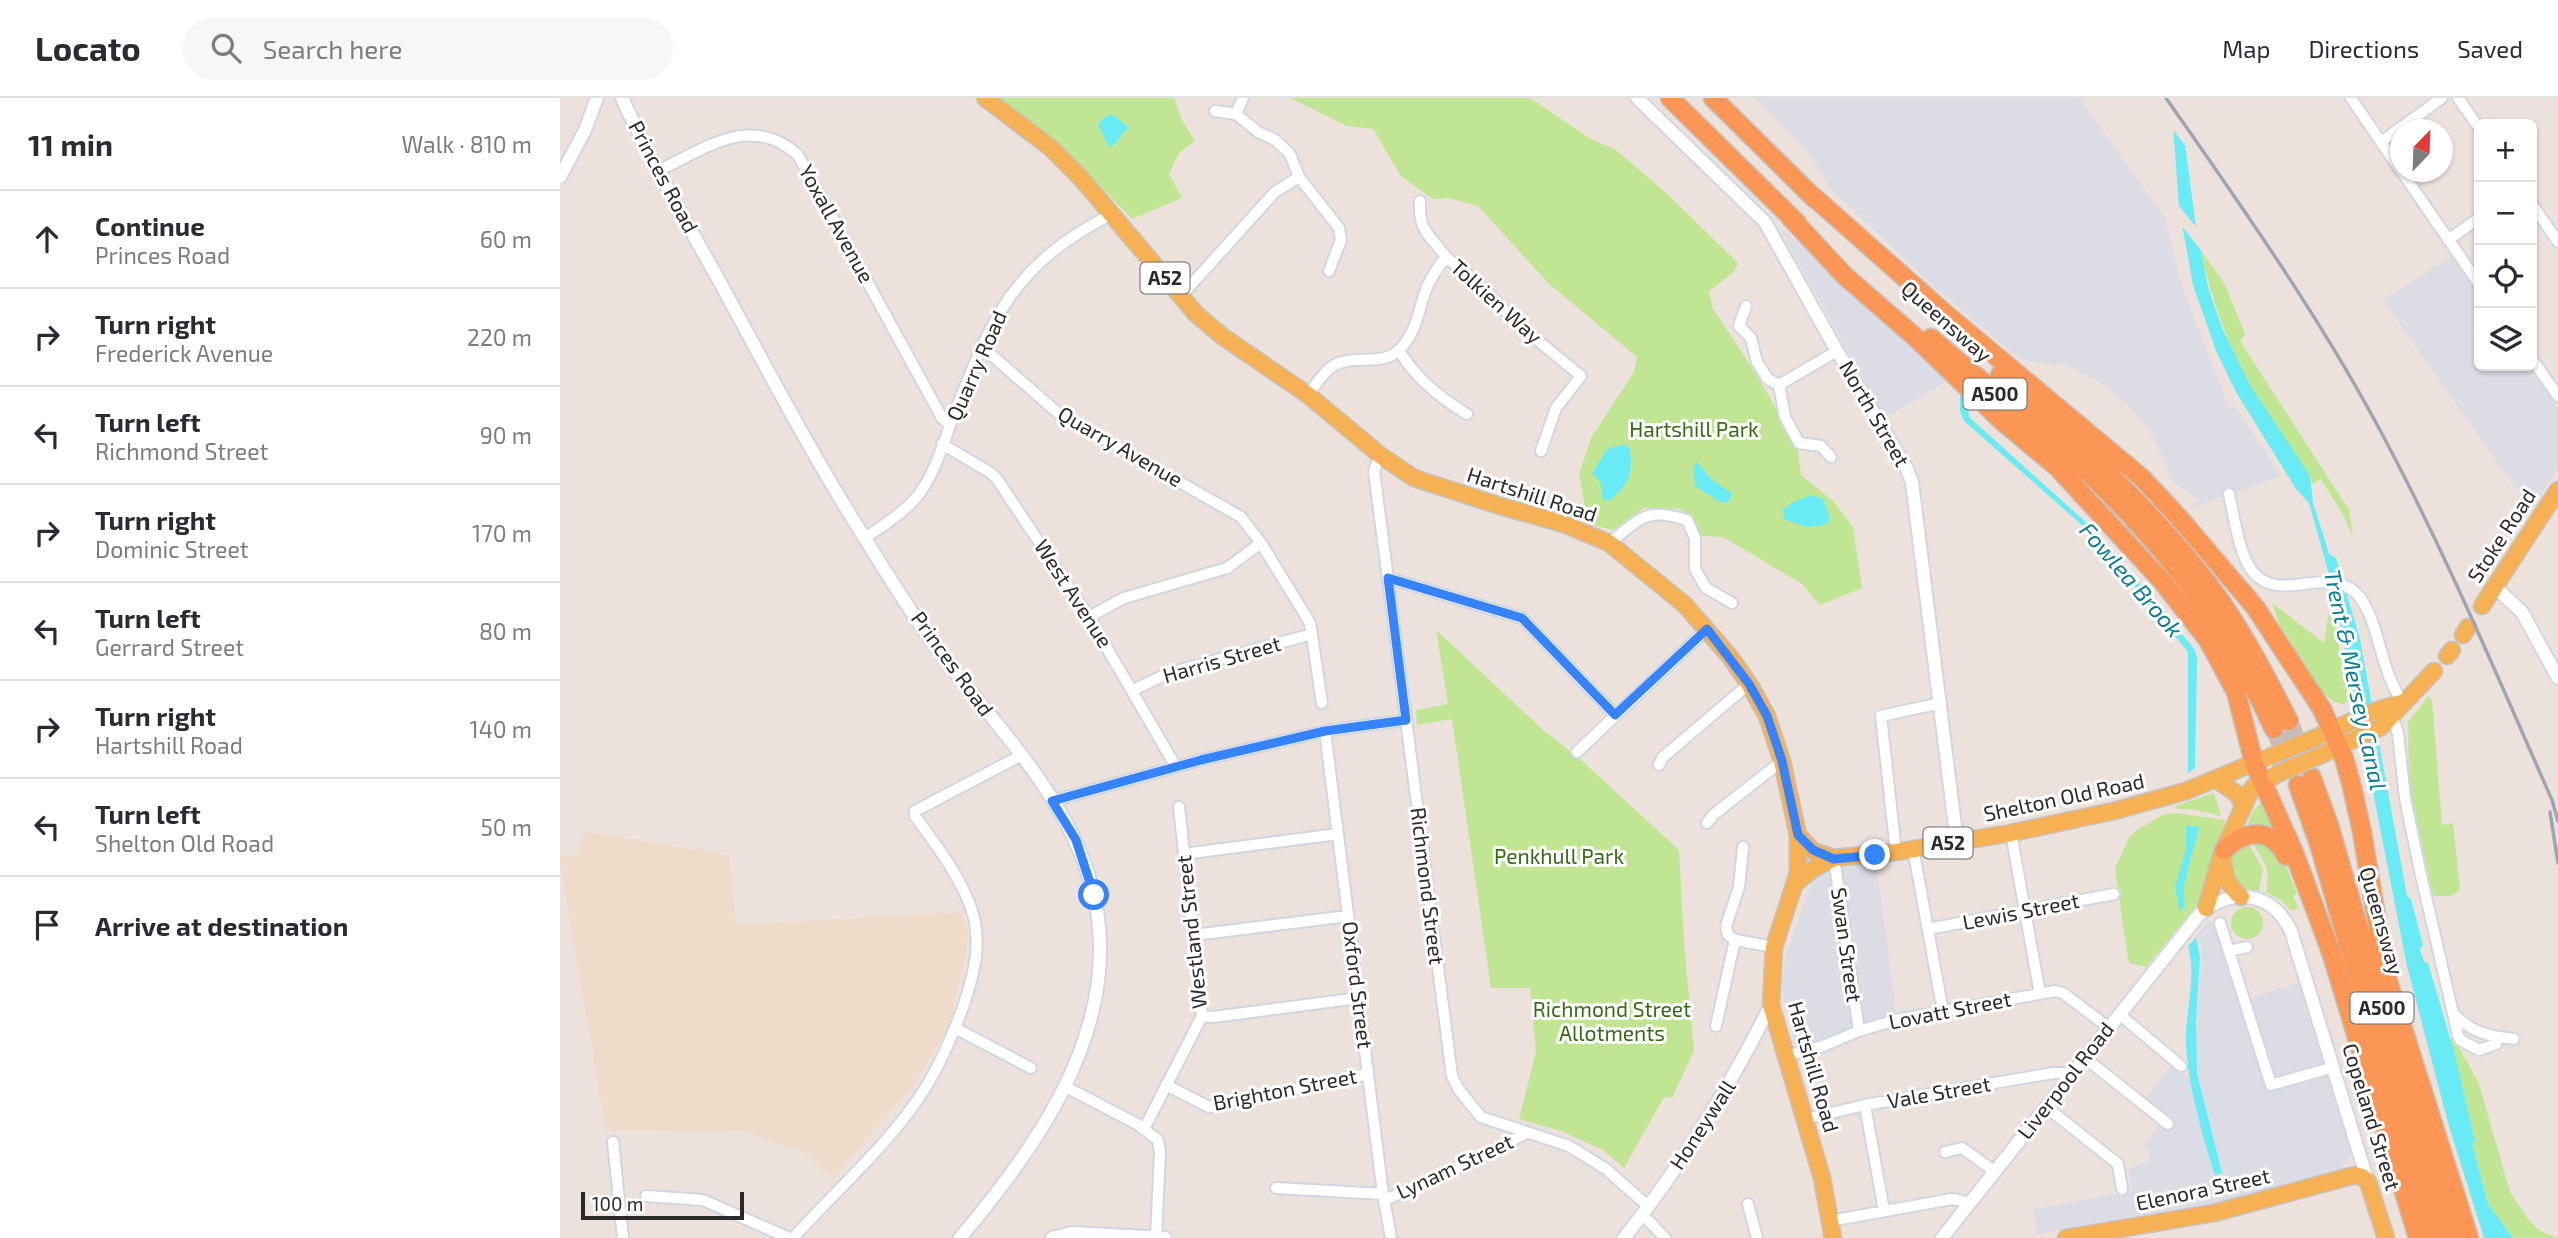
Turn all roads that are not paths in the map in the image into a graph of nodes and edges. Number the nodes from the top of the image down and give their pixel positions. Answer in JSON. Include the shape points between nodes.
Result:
{"nodes":[{"id":1,"x":597,"y":98,"type":"edge"},
{"id":2,"x":622,"y":98,"type":"edge"},
{"id":3,"x":985,"y":98,"type":"edge"},
{"id":4,"x":1243,"y":98,"type":"edge"},
{"id":5,"x":1637,"y":98,"type":"edge"},
{"id":6,"x":1670,"y":98,"type":"edge"},
{"id":7,"x":2351,"y":98,"type":"edge"},
{"id":8,"x":2442,"y":98,"type":"edge"},
{"id":9,"x":2458,"y":98,"type":"edge"},
{"id":10,"x":1714,"y":99,"type":"edge"},
{"id":11,"x":1215,"y":111,"type":"dead end"},
{"id":12,"x":1236,"y":114,"type":"junction"},
{"id":13,"x":2474,"y":121,"type":"edge"},
{"id":14,"x":2381,"y":142,"type":"junction"},
{"id":15,"x":2390,"y":155,"type":"edge"},
{"id":16,"x":658,"y":171,"type":"junction"},
{"id":17,"x":560,"y":177,"type":"edge"},
{"id":18,"x":1299,"y":177,"type":"junction"},
{"id":19,"x":2408,"y":182,"type":"edge"},
{"id":20,"x":1807,"y":191,"type":"junction"},
{"id":21,"x":1420,"y":201,"type":"dead end"},
{"id":22,"x":2537,"y":211,"type":"edge"},
{"id":23,"x":1112,"y":214,"type":"junction"},
{"id":24,"x":1790,"y":217,"type":"junction"},
{"id":25,"x":2474,"y":222,"type":"edge"},
{"id":26,"x":2448,"y":240,"type":"junction"},
{"id":27,"x":2558,"y":242,"type":"edge"},
{"id":28,"x":1446,"y":257,"type":"junction"},
{"id":29,"x":1329,"y":271,"type":"dead end"},
{"id":30,"x":2474,"y":277,"type":"edge"},
{"id":31,"x":1181,"y":296,"type":"junction"},
{"id":32,"x":1746,"y":306,"type":"dead end"},
{"id":33,"x":981,"y":346,"type":"junction"},
{"id":34,"x":1399,"y":350,"type":"junction"},
{"id":35,"x":1837,"y":351,"type":"junction"},
{"id":36,"x":2537,"y":366,"type":"edge"},
{"id":37,"x":1779,"y":385,"type":"junction"},
{"id":38,"x":1308,"y":395,"type":"junction"},
{"id":39,"x":2558,"y":396,"type":"edge"},
{"id":40,"x":1467,"y":414,"type":"dead end"},
{"id":41,"x":950,"y":425,"type":"junction"},
{"id":42,"x":943,"y":444,"type":"junction"},
{"id":43,"x":1541,"y":451,"type":"dead end"},
{"id":44,"x":1380,"y":455,"type":"junction"},
{"id":45,"x":1831,"y":457,"type":"dead end"},
{"id":46,"x":2558,"y":489,"type":"edge"},
{"id":47,"x":2229,"y":494,"type":"dead end"},
{"id":48,"x":864,"y":538,"type":"junction"},
{"id":49,"x":1261,"y":543,"type":"junction"},
{"id":50,"x":1609,"y":543,"type":"junction"},
{"id":51,"x":1388,"y":578,"type":"junction"},
{"id":52,"x":2495,"y":587,"type":"junction"},
{"id":53,"x":1732,"y":603,"type":"dead end"},
{"id":54,"x":2482,"y":606,"type":"dead end"},
{"id":55,"x":1089,"y":617,"type":"junction"},
{"id":56,"x":1707,"y":629,"type":"junction"},
{"id":57,"x":1312,"y":634,"type":"junction"},
{"id":58,"x":2434,"y":671,"type":"dead end"},
{"id":59,"x":2558,"y":678,"type":"edge"},
{"id":60,"x":1749,"y":684,"type":"junction"},
{"id":61,"x":1133,"y":690,"type":"junction"},
{"id":62,"x":1322,"y":703,"type":"dead end"},
{"id":63,"x":1941,"y":703,"type":"junction"},
{"id":64,"x":2388,"y":712,"type":"junction"},
{"id":65,"x":1615,"y":715,"type":"junction"},
{"id":66,"x":1406,"y":720,"type":"junction"},
{"id":67,"x":1325,"y":731,"type":"junction"},
{"id":68,"x":2335,"y":739,"type":"junction"},
{"id":69,"x":1577,"y":752,"type":"dead end"},
{"id":70,"x":1020,"y":756,"type":"junction"},
{"id":71,"x":2261,"y":760,"type":"junction"},
{"id":72,"x":1782,"y":761,"type":"junction"},
{"id":73,"x":1659,"y":765,"type":"dead end"},
{"id":74,"x":1176,"y":767,"type":"junction"},
{"id":75,"x":2269,"y":778,"type":"junction"},
{"id":76,"x":2217,"y":780,"type":"junction"},
{"id":77,"x":1052,"y":801,"type":"junction"},
{"id":78,"x":2244,"y":805,"type":"junction"},
{"id":79,"x":1179,"y":807,"type":"dead end"},
{"id":80,"x":1707,"y":824,"type":"dead end"},
{"id":81,"x":2011,"y":833,"type":"junction"},
{"id":82,"x":1338,"y":834,"type":"junction"},
{"id":83,"x":1798,"y":835,"type":"junction"},
{"id":84,"x":1958,"y":842,"type":"junction"},
{"id":85,"x":1743,"y":847,"type":"dead end"},
{"id":86,"x":1913,"y":848,"type":"junction"},
{"id":87,"x":1896,"y":852,"type":"junction"},
{"id":88,"x":2223,"y":852,"type":"junction"},
{"id":89,"x":1184,"y":854,"type":"junction"},
{"id":90,"x":1834,"y":859,"type":"junction"},
{"id":91,"x":1796,"y":883,"type":"junction"},
{"id":92,"x":2114,"y":894,"type":"dead end"},
{"id":93,"x":2241,"y":897,"type":"junction"},
{"id":94,"x":2206,"y":908,"type":"junction"},
{"id":95,"x":2025,"y":912,"type":"junction"},
{"id":96,"x":1348,"y":916,"type":"junction"},
{"id":97,"x":2320,"y":922,"type":"junction"},
{"id":98,"x":2220,"y":923,"type":"dead end"},
{"id":99,"x":1928,"y":929,"type":"junction"},
{"id":100,"x":1194,"y":936,"type":"junction"},
{"id":101,"x":1735,"y":940,"type":"junction"},
{"id":102,"x":1774,"y":947,"type":"junction"},
{"id":103,"x":2247,"y":947,"type":"dead end"},
{"id":104,"x":2229,"y":951,"type":"junction"},
{"id":105,"x":2040,"y":994,"type":"junction"},
{"id":106,"x":1359,"y":998,"type":"junction"},
{"id":107,"x":1771,"y":1005,"type":"junction"},
{"id":108,"x":1943,"y":1012,"type":"junction"},
{"id":109,"x":2452,"y":1012,"type":"junction"},
{"id":110,"x":2119,"y":1014,"type":"junction"},
{"id":111,"x":1202,"y":1016,"type":"junction"},
{"id":112,"x":1716,"y":1026,"type":"dead end"},
{"id":113,"x":2108,"y":1027,"type":"junction"},
{"id":114,"x":955,"y":1028,"type":"junction"},
{"id":115,"x":1859,"y":1031,"type":"junction"},
{"id":116,"x":2514,"y":1039,"type":"dead end"},
{"id":117,"x":2496,"y":1044,"type":"dead end"},
{"id":118,"x":1786,"y":1056,"type":"junction"},
{"id":119,"x":2085,"y":1058,"type":"junction"},
{"id":120,"x":2181,"y":1066,"type":"dead end"},
{"id":121,"x":2334,"y":1067,"type":"junction"},
{"id":122,"x":1031,"y":1068,"type":"dead end"},
{"id":123,"x":2073,"y":1073,"type":"junction"},
{"id":124,"x":1368,"y":1074,"type":"junction"},
{"id":125,"x":1166,"y":1085,"type":"junction"},
{"id":126,"x":1064,"y":1086,"type":"junction"},
{"id":127,"x":1865,"y":1105,"type":"junction"},
{"id":128,"x":2046,"y":1107,"type":"junction"},
{"id":129,"x":1805,"y":1119,"type":"junction"},
{"id":130,"x":2168,"y":1124,"type":"dead end"},
{"id":131,"x":1144,"y":1129,"type":"junction"},
{"id":132,"x":1526,"y":1133,"type":"junction"},
{"id":133,"x":613,"y":1142,"type":"dead end"},
{"id":134,"x":2360,"y":1149,"type":"junction"},
{"id":135,"x":1945,"y":1152,"type":"dead end"},
{"id":136,"x":1994,"y":1171,"type":"junction"},
{"id":137,"x":2347,"y":1175,"type":"junction"},
{"id":138,"x":2368,"y":1182,"type":"junction"},
{"id":139,"x":1276,"y":1188,"type":"dead end"},
{"id":140,"x":2122,"y":1189,"type":"dead end"},
{"id":141,"x":646,"y":1196,"type":"dead end"},
{"id":142,"x":1384,"y":1197,"type":"junction"},
{"id":143,"x":1748,"y":1204,"type":"dead end"},
{"id":144,"x":1967,"y":1205,"type":"junction"},
{"id":145,"x":1646,"y":1211,"type":"junction"},
{"id":146,"x":1884,"y":1211,"type":"junction"},
{"id":147,"x":1830,"y":1221,"type":"junction"},
{"id":148,"x":1072,"y":1236,"type":"edge"},
{"id":149,"x":1942,"y":1236,"type":"edge"},
{"id":150,"x":1161,"y":1237,"type":"edge"},
{"id":151,"x":623,"y":1238,"type":"edge"},
{"id":152,"x":791,"y":1238,"type":"edge"},
{"id":153,"x":960,"y":1238,"type":"edge"},
{"id":154,"x":1052,"y":1238,"type":"edge"},
{"id":155,"x":1391,"y":1238,"type":"edge"},
{"id":156,"x":1624,"y":1238,"type":"edge"},
{"id":157,"x":1665,"y":1238,"type":"edge"},
{"id":158,"x":1757,"y":1238,"type":"edge"},
{"id":159,"x":1833,"y":1238,"type":"edge"},
{"id":160,"x":2066,"y":1238,"type":"edge"},
{"id":161,"x":2386,"y":1238,"type":"edge"},
{"id":162,"x":2418,"y":1238,"type":"edge"},
{"id":163,"x":2437,"y":1238,"type":"edge"},
{"id":164,"x":2453,"y":1238,"type":"edge"},
{"id":165,"x":2469,"y":1238,"type":"edge"}],
"edges":[{"from":1,"to":17,"type":"street","via":[[586,130]]},
{"from":2,"to":16,"type":"street","name":"Princes Road"},
{"from":3,"to":23,"type":"main road","name":"Hartshill Road","number":"A52","via":[[1051,148]]},
{"from":4,"to":12,"type":"street"},
{"from":5,"to":35,"type":"street","name":"North Street","via":[[1765,222]]},
{"from":6,"to":24,"type":"highway","name":"Queensway","number":"A500"},
{"from":7,"to":14,"type":"street"},
{"from":8,"to":14,"type":"street"},
{"from":9,"to":13,"type":"street"},
{"from":10,"to":20,"type":"highway","name":"Queensway","number":"A500"},
{"from":11,"to":12,"type":"street"},
{"from":12,"to":18,"type":"street","via":[[1283,146],[1296,163]]},
{"from":14,"to":15,"type":"street"},
{"from":16,"to":41,"type":"street","name":"Yoxall Avenue","via":[[722,139],[741,135],[778,140],[799,155],[942,418]]},
{"from":16,"to":48,"type":"street","name":"Princes Road"},
{"from":18,"to":29,"type":"street","via":[[1339,228],[1341,240]]},
{"from":18,"to":31,"type":"street","via":[[1275,192]]},
{"from":19,"to":26,"type":"street"},
{"from":20,"to":24,"type":"highway","name":"Queensway","number":"A500","via":[[1992,368],[2113,475],[2174,542],[2236,624],[2281,725],[2203,604],[2139,525],[2079,466]]},
{"from":20,"to":68,"type":"highway","via":[[2142,478],[2255,607],[2322,709]]},
{"from":21,"to":28,"type":"street","via":[[1423,229]]},
{"from":22,"to":27,"type":"street"},
{"from":23,"to":31,"type":"main road","name":"Hartshill Road","number":"A52"},
{"from":23,"to":33,"type":"street","name":"Quarry Road","via":[[1083,229],[1027,273]]},
{"from":24,"to":71,"type":"highway","via":[[1845,276],[2057,467],[2162,581],[2222,664]]},
{"from":25,"to":26,"type":"street"},
{"from":26,"to":30,"type":"street"},
{"from":28,"to":34,"type":"street","name":"Tolkien Way"},
{"from":28,"to":43,"type":"street","name":"Tolkien Way","via":[[1581,376],[1556,408]]},
{"from":31,"to":38,"type":"main road","name":"Hartshill Road","number":"A52","via":[[1208,325]]},
{"from":32,"to":37,"type":"street","via":[[1739,326],[1752,338],[1757,362],[1768,379]]},
{"from":33,"to":41,"type":"street","name":"Quarry Road"},
{"from":33,"to":49,"type":"street","name":"Quarry Avenue","via":[[1058,413],[1241,517]]},
{"from":34,"to":38,"type":"street","via":[[1377,360],[1343,361],[1330,367]]},
{"from":34,"to":40,"type":"street","via":[[1429,388]]},
{"from":35,"to":37,"type":"street"},
{"from":35,"to":63,"type":"street","name":"North Street","via":[[1912,482]]},
{"from":36,"to":39,"type":"street"},
{"from":37,"to":45,"type":"street","via":[[1785,417],[1799,443],[1821,446]]},
{"from":38,"to":44,"type":"main road","name":"Hartshill Road","number":"A52"},
{"from":41,"to":42,"type":"street","name":"Quarry Road"},
{"from":42,"to":48,"type":"street","name":"Quarry Road","via":[[915,499]]},
{"from":42,"to":55,"type":"street","name":"West Avenue","via":[[997,479]]},
{"from":44,"to":50,"type":"main road","name":"Hartshill Road","number":"A52","via":[[1414,478],[1564,524]]},
{"from":44,"to":51,"type":"street","name":"Richmond Street","via":[[1374,471]]},
{"from":46,"to":52,"type":"main road","name":"Stoke Road"},
{"from":47,"to":64,"type":"street","via":[[2245,559],[2253,573],[2278,585],[2330,580],[2356,592],[2388,679]]},
{"from":48,"to":70,"type":"street","name":"Princes Road","via":[[937,649]]},
{"from":49,"to":55,"type":"street","via":[[1227,568],[1124,598]]},
{"from":49,"to":57,"type":"street","via":[[1310,623]]},
{"from":50,"to":53,"type":"street","via":[[1645,516],[1665,513],[1688,520],[1695,538],[1695,569],[1706,588]]},
{"from":50,"to":56,"type":"main road","name":"Hartshill Road","number":"A52","via":[[1657,580]]},
{"from":51,"to":65,"type":"street","via":[[1522,618]]},
{"from":51,"to":66,"type":"street","name":"Richmond Street"},
{"from":52,"to":54,"type":"main road","name":"Stoke Road"},
{"from":52,"to":59,"type":"street","via":[[2522,612]]},
{"from":55,"to":61,"type":"street","name":"West Avenue"},
{"from":56,"to":60,"type":"main road","name":"Hartshill Road","number":"A52"},
{"from":56,"to":65,"type":"street"},
{"from":57,"to":61,"type":"street","name":"Harris Street","via":[[1169,673]]},
{"from":57,"to":62,"type":"street"},
{"from":58,"to":64,"type":"main road"},
{"from":60,"to":72,"type":"main road","name":"Hartshill Road","number":"A52","via":[[1767,716]]},
{"from":60,"to":73,"type":"street"},
{"from":61,"to":74,"type":"street","name":"West Avenue"},
{"from":63,"to":84,"type":"street","name":"North Street"},
{"from":63,"to":87,"type":"street","via":[[1881,716]]},
{"from":64,"to":68,"type":"main road"},
{"from":64,"to":68,"type":"main road","name":"Shelton Old Road","via":[[2349,723]]},
{"from":64,"to":109,"type":"street","via":[[2398,733],[2405,798]]},
{"from":65,"to":69,"type":"street"},
{"from":66,"to":67,"type":"street"},
{"from":66,"to":132,"type":"street","name":"Richmond Street","via":[[1452,1076],[1481,1117]]},
{"from":67,"to":74,"type":"street"},
{"from":67,"to":82,"type":"street","name":"Oxford Street"},
{"from":68,"to":71,"type":"main road","name":"Shelton Old Road","bridge":true},
{"from":68,"to":75,"type":"main road","name":"Shelton Old Road","bridge":true,"via":[[2321,755]]},
{"from":68,"to":165,"type":"highway","via":[[2346,764],[2362,832],[2386,975]]},
{"from":70,"to":77,"type":"street","name":"Princes Road"},
{"from":70,"to":114,"type":"street","via":[[915,811],[959,882],[976,930],[976,961]]},
{"from":71,"to":75,"type":"highway"},
{"from":71,"to":76,"type":"main road","name":"Shelton Old Road","number":"A52"},
{"from":72,"to":80,"type":"street"},
{"from":72,"to":83,"type":"main road","name":"Hartshill Road","number":"A52"},
{"from":74,"to":77,"type":"street"},
{"from":75,"to":78,"type":"main road","name":"Shelton Old Road","via":[[2251,790]]},
{"from":75,"to":97,"type":"highway"},
{"from":76,"to":78,"type":"main road"},
{"from":76,"to":81,"type":"main road","name":"Shelton Old Road","number":"A52","via":[[2114,811]]},
{"from":77,"to":126,"type":"street","name":"Princes Road","via":[[1076,840],[1090,876],[1100,942],[1099,980],[1091,1017]]},
{"from":78,"to":88,"type":"main road"},
{"from":79,"to":89,"type":"street","name":"Westland Street"},
{"from":81,"to":84,"type":"main road","name":"Shelton Old Road","number":"A52"},
{"from":81,"to":95,"type":"street"},
{"from":82,"to":89,"type":"street"},
{"from":82,"to":96,"type":"street","name":"Oxford Street"},
{"from":83,"to":90,"type":"main road","via":[[1813,850]]},
{"from":83,"to":91,"type":"main road","name":"Hartshill Road","number":"A52"},
{"from":84,"to":86,"type":"main road","name":"Shelton Old Road","number":"A52"},
{"from":85,"to":101,"type":"street","via":[[1735,873],[1739,887],[1726,926]]},
{"from":86,"to":87,"type":"main road","name":"Shelton Old Road","number":"A52"},
{"from":86,"to":99,"type":"street"},
{"from":87,"to":90,"type":"main road","name":"Shelton Old Road","number":"A52"},
{"from":88,"to":93,"type":"main road","via":[[2224,875]]},
{"from":88,"to":94,"type":"main road"},
{"from":88,"to":97,"type":"highway","via":[[2232,842],[2254,835],[2275,839]]},
{"from":89,"to":100,"type":"street","name":"Westland Street"},
{"from":90,"to":91,"type":"main road","name":"Shelton Old Road","number":"A52"},
{"from":90,"to":115,"type":"street","name":"Swan Street"},
{"from":91,"to":102,"type":"main road","name":"Hartshill Road","number":"A52"},
{"from":92,"to":95,"type":"street","name":"Lewis Street"},
{"from":93,"to":94,"type":"street"},
{"from":93,"to":121,"type":"street","name":"Copeland Street","via":[[2267,903],[2286,920]]},
{"from":94,"to":110,"type":"street","name":"Liverpool Road"},
{"from":95,"to":99,"type":"street","name":"Lewis Street"},
{"from":95,"to":105,"type":"street"},
{"from":96,"to":100,"type":"street"},
{"from":96,"to":106,"type":"street","name":"Oxford Street"},
{"from":97,"to":162,"type":"highway"},
{"from":98,"to":104,"type":"street"},
{"from":99,"to":108,"type":"street"},
{"from":100,"to":111,"type":"street","name":"Westland Street"},
{"from":101,"to":102,"type":"street"},
{"from":101,"to":112,"type":"street"},
{"from":102,"to":107,"type":"main road","name":"Hartshill Road","number":"A52"},
{"from":103,"to":104,"type":"street"},
{"from":104,"to":121,"type":"street","via":[[2271,1085]]},
{"from":105,"to":108,"type":"street","name":"Lovatt Street"},
{"from":105,"to":113,"type":"street","name":"Lovatt Street","via":[[2063,993]]},
{"from":106,"to":111,"type":"street"},
{"from":106,"to":124,"type":"street","name":"Oxford Street"},
{"from":107,"to":118,"type":"main road","name":"Hartshill Road","number":"A52"},
{"from":107,"to":145,"type":"street","name":"Honeywall","via":[[1729,1087]]},
{"from":108,"to":115,"type":"street","name":"Lovatt Street"},
{"from":109,"to":116,"type":"street","via":[[2481,1034]]},
{"from":109,"to":117,"type":"street","via":[[2455,1026],[2476,1041]]},
{"from":110,"to":113,"type":"street","name":"Liverpool Road"},
{"from":110,"to":120,"type":"street"},
{"from":111,"to":125,"type":"street","name":"Westland Street"},
{"from":113,"to":119,"type":"street","name":"Liverpool Road"},
{"from":114,"to":122,"type":"street"},
{"from":114,"to":152,"type":"street","via":[[925,1089],[881,1146]]},
{"from":115,"to":118,"type":"street","name":"Lovatt Street"},
{"from":118,"to":129,"type":"main road","name":"Hartshill Road","number":"A52"},
{"from":119,"to":123,"type":"street","name":"Liverpool Road"},
{"from":119,"to":130,"type":"street"},
{"from":121,"to":134,"type":"street","name":"Copeland Street"},
{"from":123,"to":127,"type":"street","name":"Vale Street"},
{"from":123,"to":128,"type":"street","name":"Liverpool Road"},
{"from":124,"to":125,"type":"street","name":"Brighton Street","via":[[1209,1107]]},
{"from":124,"to":142,"type":"street","name":"Oxford Street"},
{"from":125,"to":131,"type":"street","name":"Westland Street"},
{"from":126,"to":131,"type":"street"},
{"from":126,"to":153,"type":"street","name":"Princes Road","via":[[1020,1161]]},
{"from":127,"to":129,"type":"street","name":"Vale Street"},
{"from":127,"to":146,"type":"street"},
{"from":128,"to":136,"type":"street","name":"Liverpool Road"},
{"from":128,"to":140,"type":"street","via":[[2118,1164]]},
{"from":129,"to":147,"type":"main road","name":"Hartshill Road","number":"A52"},
{"from":131,"to":150,"type":"street","via":[[1158,1140],[1160,1152]]},
{"from":132,"to":142,"type":"street","name":"Lynam Street"},
{"from":132,"to":145,"type":"street","name":"Richmond Street","via":[[1593,1159]]},
{"from":133,"to":151,"type":"street"},
{"from":134,"to":137,"type":"street"},
{"from":134,"to":138,"type":"street","name":"Copeland Street"},
{"from":135,"to":136,"type":"street","via":[[1962,1148]]},
{"from":136,"to":144,"type":"street","name":"Liverpool Road"},
{"from":137,"to":138,"type":"main road"},
{"from":137,"to":160,"type":"main road","name":"Elenora Street","via":[[2214,1213]]},
{"from":138,"to":161,"type":"main road","name":"Copeland Street"},
{"from":139,"to":142,"type":"street"},
{"from":141,"to":152,"type":"street","via":[[703,1200]]},
{"from":142,"to":155,"type":"street","name":"Oxford Street"},
{"from":143,"to":158,"type":"street"},
{"from":144,"to":146,"type":"street","via":[[1952,1199]]},
{"from":144,"to":149,"type":"street","name":"Liverpool Road"},
{"from":145,"to":156,"type":"street","name":"Honeywall"},
{"from":145,"to":157,"type":"street","name":"Richmond Street"},
{"from":146,"to":147,"type":"street"},
{"from":147,"to":159,"type":"main road","name":"Hartshill Road","number":"A52"},
{"from":148,"to":150,"type":"street"},
{"from":148,"to":154,"type":"street"},
{"from":163,"to":164,"type":"highway","name":"Queensway","number":"A500","via":[[2319,844],[2305,781],[2329,825]]}]}
